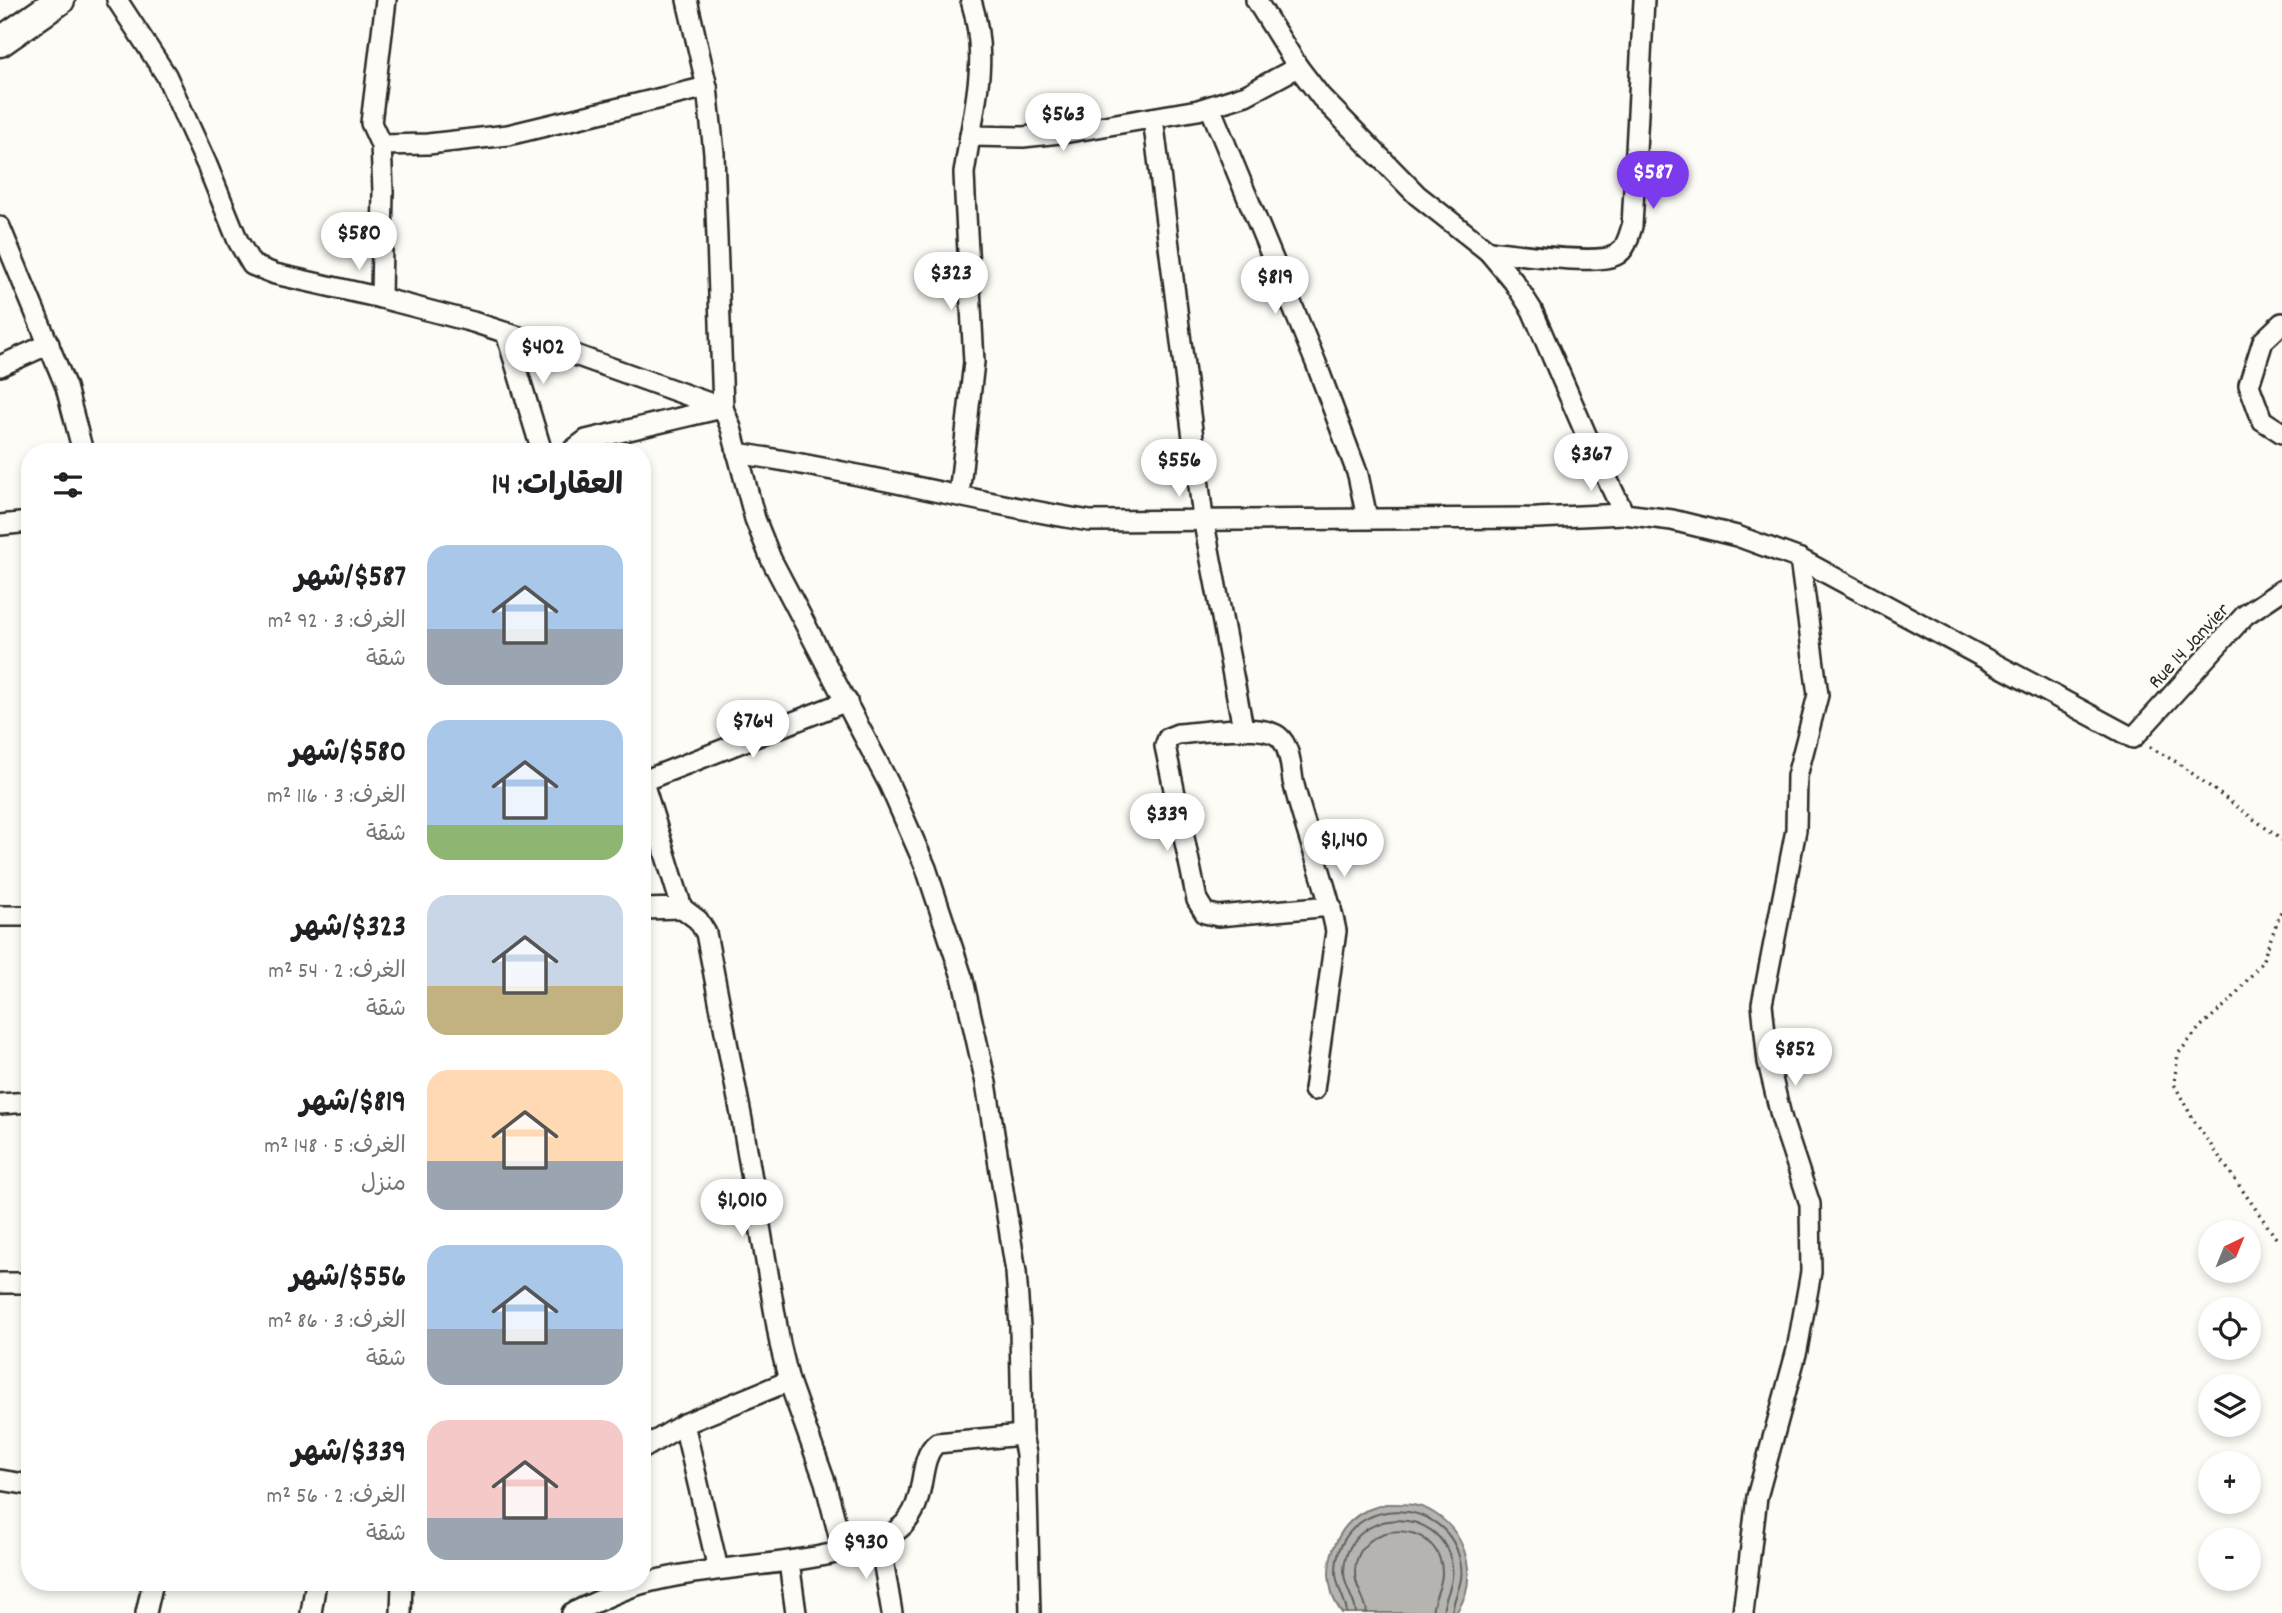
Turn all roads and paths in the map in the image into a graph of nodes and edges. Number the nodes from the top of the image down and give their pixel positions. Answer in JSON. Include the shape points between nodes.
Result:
{"nodes":[{"id":1,"x":60,"y":0,"type":"edge"},
{"id":2,"x":117,"y":0,"type":"edge"},
{"id":3,"x":386,"y":0,"type":"edge"},
{"id":4,"x":687,"y":0,"type":"edge"},
{"id":5,"x":971,"y":0,"type":"edge"},
{"id":6,"x":1256,"y":0,"type":"edge"},
{"id":7,"x":1644,"y":0,"type":"edge"},
{"id":8,"x":0,"y":42,"type":"edge"},
{"id":9,"x":1298,"y":67,"type":"junction"},
{"id":10,"x":707,"y":87,"type":"junction"},
{"id":11,"x":1210,"y":107,"type":"junction"},
{"id":12,"x":1153,"y":118,"type":"junction"},
{"id":13,"x":970,"y":136,"type":"junction"},
{"id":14,"x":381,"y":145,"type":"junction"},
{"id":15,"x":0,"y":227,"type":"edge"},
{"id":16,"x":1488,"y":251,"type":"junction"},
{"id":17,"x":381,"y":298,"type":"junction"},
{"id":18,"x":2282,"y":323,"type":"edge"},
{"id":19,"x":506,"y":333,"type":"junction"},
{"id":20,"x":49,"y":344,"type":"junction"},
{"id":21,"x":0,"y":366,"type":"edge"},
{"id":22,"x":723,"y":408,"type":"junction"},
{"id":23,"x":2282,"y":433,"type":"edge"},
{"id":24,"x":81,"y":443,"type":"edge"},
{"id":25,"x":539,"y":443,"type":"edge"},
{"id":26,"x":582,"y":443,"type":"edge"},
{"id":27,"x":737,"y":453,"type":"junction"},
{"id":28,"x":959,"y":495,"type":"junction"},
{"id":29,"x":1624,"y":514,"type":"junction"},
{"id":30,"x":1203,"y":518,"type":"junction"},
{"id":31,"x":1367,"y":518,"type":"junction"},
{"id":32,"x":21,"y":523,"type":"edge"},
{"id":33,"x":0,"y":525,"type":"edge"},
{"id":34,"x":1800,"y":559,"type":"junction"},
{"id":35,"x":2282,"y":590,"type":"edge"},
{"id":36,"x":847,"y":701,"type":"junction"},
{"id":37,"x":1243,"y":728,"type":"junction"},
{"id":38,"x":2133,"y":738,"type":"junction"},
{"id":39,"x":651,"y":777,"type":"edge"},
{"id":40,"x":651,"y":806,"type":"edge"},
{"id":41,"x":2282,"y":840,"type":"edge"},
{"id":42,"x":1331,"y":906,"type":"junction"},
{"id":43,"x":682,"y":908,"type":"junction"},
{"id":44,"x":651,"y":909,"type":"edge"},
{"id":45,"x":2282,"y":909,"type":"edge"},
{"id":46,"x":0,"y":915,"type":"edge"},
{"id":47,"x":21,"y":916,"type":"edge"},
{"id":48,"x":1314,"y":1090,"type":"dead end"},
{"id":49,"x":21,"y":1103,"type":"edge"},
{"id":50,"x":0,"y":1104,"type":"edge"},
{"id":51,"x":2276,"y":1238,"type":"dead end"},
{"id":52,"x":0,"y":1283,"type":"edge"},
{"id":53,"x":21,"y":1283,"type":"edge"},
{"id":54,"x":789,"y":1381,"type":"junction"},
{"id":55,"x":684,"y":1424,"type":"junction"},
{"id":56,"x":1022,"y":1435,"type":"junction"},
{"id":57,"x":651,"y":1444,"type":"edge"},
{"id":58,"x":0,"y":1480,"type":"edge"},
{"id":59,"x":21,"y":1484,"type":"edge"},
{"id":60,"x":880,"y":1542,"type":"junction"},
{"id":61,"x":843,"y":1551,"type":"junction"},
{"id":62,"x":789,"y":1562,"type":"junction"},
{"id":63,"x":718,"y":1570,"type":"junction"},
{"id":64,"x":651,"y":1581,"type":"edge"},
{"id":65,"x":151,"y":1591,"type":"edge"},
{"id":66,"x":315,"y":1591,"type":"edge"},
{"id":67,"x":402,"y":1591,"type":"edge"},
{"id":68,"x":622,"y":1591,"type":"edge"},
{"id":69,"x":146,"y":1613,"type":"edge"},
{"id":70,"x":312,"y":1613,"type":"edge"},
{"id":71,"x":401,"y":1613,"type":"edge"},
{"id":72,"x":572,"y":1613,"type":"edge"},
{"id":73,"x":796,"y":1613,"type":"edge"},
{"id":74,"x":892,"y":1613,"type":"edge"},
{"id":75,"x":1030,"y":1613,"type":"edge"},
{"id":76,"x":1743,"y":1613,"type":"edge"}],
"edges":[{"from":1,"to":8,"type":"street"},
{"from":2,"to":17,"type":"street","via":[[166,75],[252,265]]},
{"from":3,"to":14,"type":"street","via":[[371,122]]},
{"from":4,"to":10,"type":"street"},
{"from":5,"to":13,"type":"street","via":[[982,57]]},
{"from":6,"to":9,"type":"street"},
{"from":7,"to":16,"type":"street","via":[[1632,226],[1626,245],[1618,255],[1598,260]]},
{"from":9,"to":11,"type":"street","via":[[1246,95]]},
{"from":9,"to":16,"type":"street","via":[[1321,97],[1417,195]]},
{"from":10,"to":14,"type":"street","via":[[508,135]]},
{"from":10,"to":22,"type":"street","via":[[714,153]]},
{"from":11,"to":12,"type":"street"},
{"from":11,"to":31,"type":"street","via":[[1316,363],[1358,475]]},
{"from":12,"to":13,"type":"street","via":[[1023,137]]},
{"from":12,"to":30,"type":"street"},
{"from":13,"to":28,"type":"street","via":[[964,196],[974,362]]},
{"from":14,"to":17,"type":"street"},
{"from":15,"to":20,"type":"street"},
{"from":16,"to":29,"type":"street","via":[[1532,310]]},
{"from":17,"to":19,"type":"street"},
{"from":18,"to":23,"type":"street","via":[[2263,341],[2249,385],[2262,420]]},
{"from":19,"to":22,"type":"street"},
{"from":19,"to":25,"type":"street"},
{"from":20,"to":21,"type":"street"},
{"from":20,"to":24,"type":"street"},
{"from":22,"to":26,"type":"street"},
{"from":22,"to":27,"type":"street"},
{"from":27,"to":28,"type":"street"},
{"from":27,"to":36,"type":"street","via":[[771,559]]},
{"from":28,"to":30,"type":"street","via":[[1090,521]]},
{"from":29,"to":31,"type":"street"},
{"from":29,"to":34,"type":"street","via":[[1672,520]]},
{"from":30,"to":31,"type":"street"},
{"from":30,"to":37,"type":"street"},
{"from":32,"to":33,"type":"street"},
{"from":34,"to":38,"type":"street"},
{"from":34,"to":76,"type":"street","via":[[1818,695],[1797,776],[1796,830],[1762,1004],[1768,1062],[1810,1204],[1811,1272],[1797,1350],[1756,1497]]},
{"from":35,"to":38,"type":"street","name":"Rue 14 Janvier","via":[[2245,615]]},
{"from":36,"to":39,"type":"street"},
{"from":36,"to":56,"type":"street","via":[[926,869],[963,980],[986,1083],[1016,1272]]},
{"from":37,"to":42,"type":"street","via":[[1279,736],[1286,746]]},
{"from":37,"to":42,"type":"street","via":[[1168,738],[1166,747],[1196,900],[1205,912],[1218,916]]},
{"from":38,"to":41,"type":"path","via":[[2178,763]]},
{"from":40,"to":43,"type":"street"},
{"from":42,"to":48,"type":"street","via":[[1336,931]]},
{"from":43,"to":44,"type":"street"},
{"from":43,"to":54,"type":"street","via":[[706,933]]},
{"from":45,"to":51,"type":"path","via":[[2262,962],[2178,1054],[2174,1084],[2194,1122]]},
{"from":46,"to":47,"type":"street"},
{"from":49,"to":50,"type":"street"},
{"from":52,"to":53,"type":"street"},
{"from":54,"to":55,"type":"street"},
{"from":54,"to":61,"type":"street","via":[[825,1482]]},
{"from":55,"to":57,"type":"street"},
{"from":55,"to":63,"type":"street"},
{"from":56,"to":60,"type":"street","via":[[937,1443],[926,1457],[913,1514]]},
{"from":56,"to":75,"type":"street"},
{"from":58,"to":59,"type":"street"},
{"from":60,"to":61,"type":"street"},
{"from":60,"to":74,"type":"street"},
{"from":61,"to":62,"type":"street"},
{"from":62,"to":63,"type":"street"},
{"from":62,"to":73,"type":"street"},
{"from":63,"to":64,"type":"street"},
{"from":65,"to":69,"type":"street"},
{"from":66,"to":70,"type":"street"},
{"from":67,"to":71,"type":"street"},
{"from":68,"to":72,"type":"street"}]}
